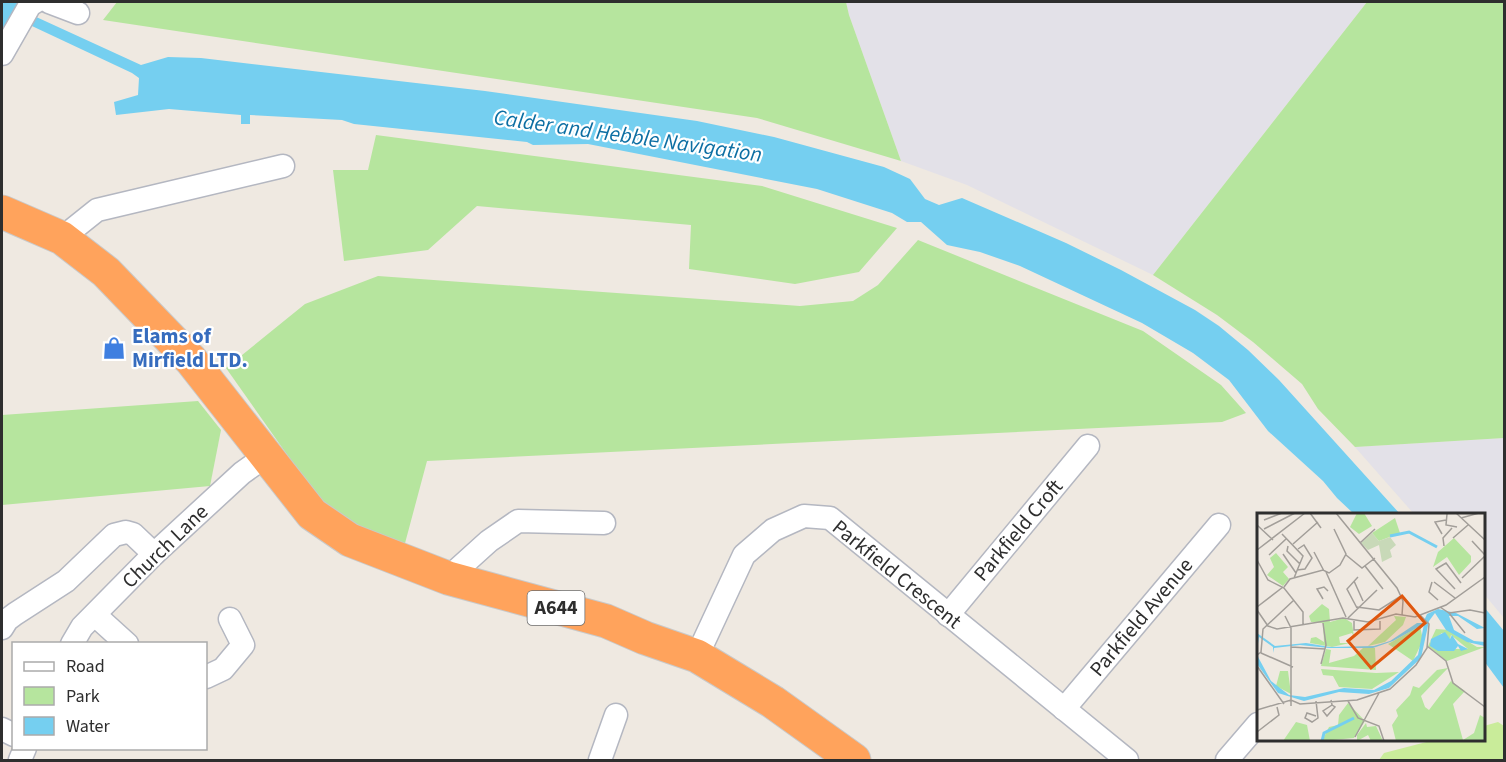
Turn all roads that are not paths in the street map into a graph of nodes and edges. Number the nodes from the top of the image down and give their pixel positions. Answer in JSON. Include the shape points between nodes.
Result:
{"nodes":[{"id":1,"x":38,"y":3,"type":"edge"},
{"id":2,"x":78,"y":13,"type":"dead end"},
{"id":3,"x":2,"y":54,"type":"edge"},
{"id":4,"x":283,"y":166,"type":"dead end"},
{"id":5,"x":2,"y":212,"type":"edge"},
{"id":6,"x":62,"y":238,"type":"junction"},
{"id":7,"x":1088,"y":446,"type":"dead end"},
{"id":8,"x":266,"y":456,"type":"junction"},
{"id":9,"x":604,"y":523,"type":"dead end"},
{"id":10,"x":1219,"y":525,"type":"dead end"},
{"id":11,"x":154,"y":554,"type":"junction"},
{"id":12,"x":448,"y":578,"type":"junction"},
{"id":13,"x":94,"y":615,"type":"junction"},
{"id":14,"x":948,"y":615,"type":"junction"},
{"id":15,"x":230,"y":619,"type":"dead end"},
{"id":16,"x":2,"y":628,"type":"edge"},
{"id":17,"x":73,"y":642,"type":"edge"},
{"id":18,"x":125,"y":642,"type":"edge"},
{"id":19,"x":697,"y":656,"type":"junction"},
{"id":20,"x":207,"y":677,"type":"edge"},
{"id":21,"x":1064,"y":709,"type":"junction"},
{"id":22,"x":616,"y":715,"type":"dead end"},
{"id":23,"x":1257,"y":724,"type":"edge"},
{"id":24,"x":600,"y":760,"type":"edge"},
{"id":25,"x":854,"y":760,"type":"edge"},
{"id":26,"x":1127,"y":760,"type":"edge"},
{"id":27,"x":1227,"y":760,"type":"edge"}],
"edges":[{"from":1,"to":2,"type":"street"},
{"from":1,"to":3,"type":"street"},
{"from":4,"to":6,"type":"street","via":[[97,210]]},
{"from":5,"to":6,"type":"highway","number":"A644"},
{"from":6,"to":8,"type":"highway","number":"A644","via":[[106,272],[153,318]]},
{"from":7,"to":14,"type":"street","name":"Parkfield Croft"},
{"from":8,"to":11,"type":"street","name":"Church Lane","via":[[242,473]]},
{"from":8,"to":12,"type":"highway","number":"A644","via":[[312,514],[350,540]]},
{"from":9,"to":12,"type":"street","via":[[518,521]]},
{"from":10,"to":21,"type":"street","name":"Parkfield Avenue"},
{"from":11,"to":13,"type":"street","name":"Church Lane"},
{"from":11,"to":16,"type":"street","via":[[133,534],[114,535],[66,580],[15,614]]},
{"from":12,"to":19,"type":"highway","number":"A644","via":[[606,621]]},
{"from":13,"to":17,"type":"street","name":"Church Lane"},
{"from":13,"to":18,"type":"street"},
{"from":14,"to":19,"type":"street","name":"Parkfield Crescent","via":[[830,518],[804,516],[773,530],[744,555]]},
{"from":14,"to":21,"type":"street","name":"Parkfield Crescent"},
{"from":15,"to":20,"type":"street","via":[[243,645],[224,669]]},
{"from":19,"to":25,"type":"highway","number":"A644","via":[[773,702]]},
{"from":21,"to":26,"type":"street","name":"Parkfield Crescent"},
{"from":22,"to":24,"type":"street"},
{"from":23,"to":27,"type":"street"}]}
